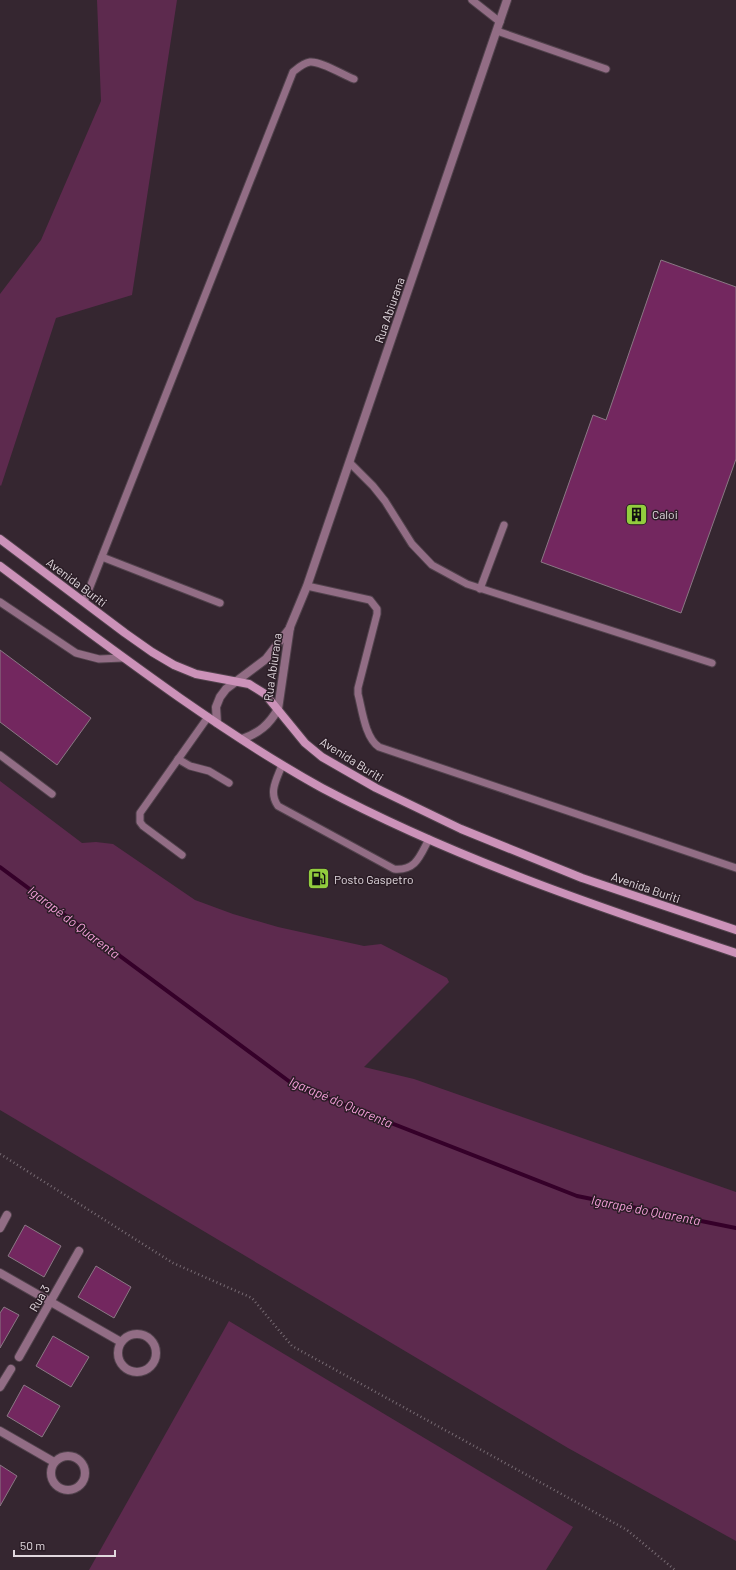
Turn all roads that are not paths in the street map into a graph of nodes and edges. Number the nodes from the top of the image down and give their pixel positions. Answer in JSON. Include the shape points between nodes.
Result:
{"nodes":[{"id":1,"x":472,"y":0,"type":"edge"},
{"id":2,"x":508,"y":0,"type":"edge"},
{"id":3,"x":500,"y":22,"type":"junction"},
{"id":4,"x":497,"y":31,"type":"junction"},
{"id":5,"x":606,"y":69,"type":"dead end"},
{"id":6,"x":354,"y":79,"type":"dead end"},
{"id":7,"x":350,"y":463,"type":"junction"},
{"id":8,"x":504,"y":525,"type":"dead end"},
{"id":9,"x":0,"y":539,"type":"edge"},
{"id":10,"x":102,"y":557,"type":"junction"},
{"id":11,"x":0,"y":566,"type":"edge"},
{"id":12,"x":307,"y":586,"type":"junction"},
{"id":13,"x":480,"y":589,"type":"junction"},
{"id":14,"x":0,"y":602,"type":"edge"},
{"id":15,"x":84,"y":602,"type":"junction"},
{"id":16,"x":220,"y":603,"type":"dead end"},
{"id":17,"x":290,"y":627,"type":"junction"},
{"id":18,"x":123,"y":658,"type":"junction"},
{"id":19,"x":712,"y":663,"type":"dead end"},
{"id":20,"x":236,"y":680,"type":"junction"},
{"id":21,"x":278,"y":709,"type":"junction"},
{"id":22,"x":208,"y":717,"type":"junction"},
{"id":23,"x":216,"y":723,"type":"junction"},
{"id":24,"x":242,"y":739,"type":"junction"},
{"id":25,"x":0,"y":755,"type":"edge"},
{"id":26,"x":178,"y":759,"type":"junction"},
{"id":27,"x":282,"y":765,"type":"junction"},
{"id":28,"x":229,"y":783,"type":"dead end"},
{"id":29,"x":52,"y":794,"type":"dead end"},
{"id":30,"x":429,"y":839,"type":"junction"},
{"id":31,"x":182,"y":855,"type":"dead end"},
{"id":32,"x":736,"y":868,"type":"edge"},
{"id":33,"x":736,"y":930,"type":"edge"},
{"id":34,"x":736,"y":953,"type":"edge"},
{"id":35,"x":7,"y":1215,"type":"dead end"},
{"id":36,"x":0,"y":1228,"type":"edge"},
{"id":37,"x":79,"y":1251,"type":"dead end"},
{"id":38,"x":0,"y":1273,"type":"edge"},
{"id":39,"x":51,"y":1302,"type":"junction"},
{"id":40,"x":121,"y":1342,"type":"junction"},
{"id":41,"x":19,"y":1357,"type":"dead end"},
{"id":42,"x":11,"y":1369,"type":"dead end"},
{"id":43,"x":0,"y":1387,"type":"edge"},
{"id":44,"x":0,"y":1431,"type":"edge"},
{"id":45,"x":54,"y":1462,"type":"junction"}],
"edges":[{"from":1,"to":3,"type":"lane"},
{"from":2,"to":3,"type":"street","name":"Rua Abiurana"},
{"from":3,"to":4,"type":"street","name":"Rua Abiurana"},
{"from":4,"to":5,"type":"lane"},
{"from":4,"to":7,"type":"street","name":"Rua Abiurana"},
{"from":6,"to":10,"type":"lane","via":[[311,62],[294,72]]},
{"from":7,"to":12,"type":"street","name":"Rua Abiurana"},
{"from":7,"to":13,"type":"lane","via":[[373,486],[412,544],[432,565]]},
{"from":8,"to":13,"type":"lane"},
{"from":9,"to":15,"type":"main road","name":"Avenida Buriti"},
{"from":10,"to":15,"type":"lane"},
{"from":10,"to":16,"type":"lane"},
{"from":11,"to":18,"type":"main road"},
{"from":12,"to":17,"type":"street","name":"Rua Abiurana"},
{"from":12,"to":32,"type":"lane","via":[[370,600],[377,609],[358,694],[369,735],[379,747]]},
{"from":13,"to":19,"type":"lane"},
{"from":14,"to":18,"type":"lane","via":[[76,653],[98,659]]},
{"from":15,"to":20,"type":"main road","name":"Avenida Buriti","via":[[174,666],[196,674]]},
{"from":17,"to":20,"type":"street","name":"Rua Abiurana","via":[[266,659]]},
{"from":17,"to":21,"type":"street","name":"Rua Abiurana"},
{"from":18,"to":22,"type":"main road"},
{"from":20,"to":21,"type":"main road","name":"Avenida Buriti","via":[[266,694]]},
{"from":20,"to":23,"type":"street","name":"Rua Abiurana","via":[[220,697],[216,707]]},
{"from":21,"to":24,"type":"street","name":"Rua Abiurana","via":[[263,729]]},
{"from":21,"to":33,"type":"main road","name":"Avenida Buriti","via":[[305,743],[322,757],[418,809],[582,878]]},
{"from":22,"to":23,"type":"main road"},
{"from":22,"to":26,"type":"lane"},
{"from":23,"to":24,"type":"main road"},
{"from":24,"to":27,"type":"main road"},
{"from":25,"to":29,"type":"lane"},
{"from":26,"to":28,"type":"lane","via":[[190,766],[209,771]]},
{"from":26,"to":31,"type":"lane","via":[[139,818],[143,826]]},
{"from":27,"to":30,"type":"main road"},
{"from":27,"to":30,"type":"lane","via":[[272,795],[278,806],[394,869],[402,870],[414,865]]},
{"from":30,"to":34,"type":"main road","via":[[524,879]]},
{"from":35,"to":36,"type":"street"},
{"from":37,"to":39,"type":"street","name":"Rua 3"},
{"from":38,"to":39,"type":"street"},
{"from":39,"to":40,"type":"street"},
{"from":39,"to":41,"type":"street","name":"Rua 3"},
{"from":40,"to":40,"type":"street","via":[[118,1350],[119,1359],[131,1371],[140,1372],[154,1363],[157,1355],[156,1346],[144,1334],[135,1333]]},
{"from":42,"to":43,"type":"street"},
{"from":44,"to":45,"type":"street"},
{"from":45,"to":45,"type":"street","via":[[51,1478],[56,1485],[71,1490],[84,1480],[86,1472],[77,1458],[69,1455]]}]}
